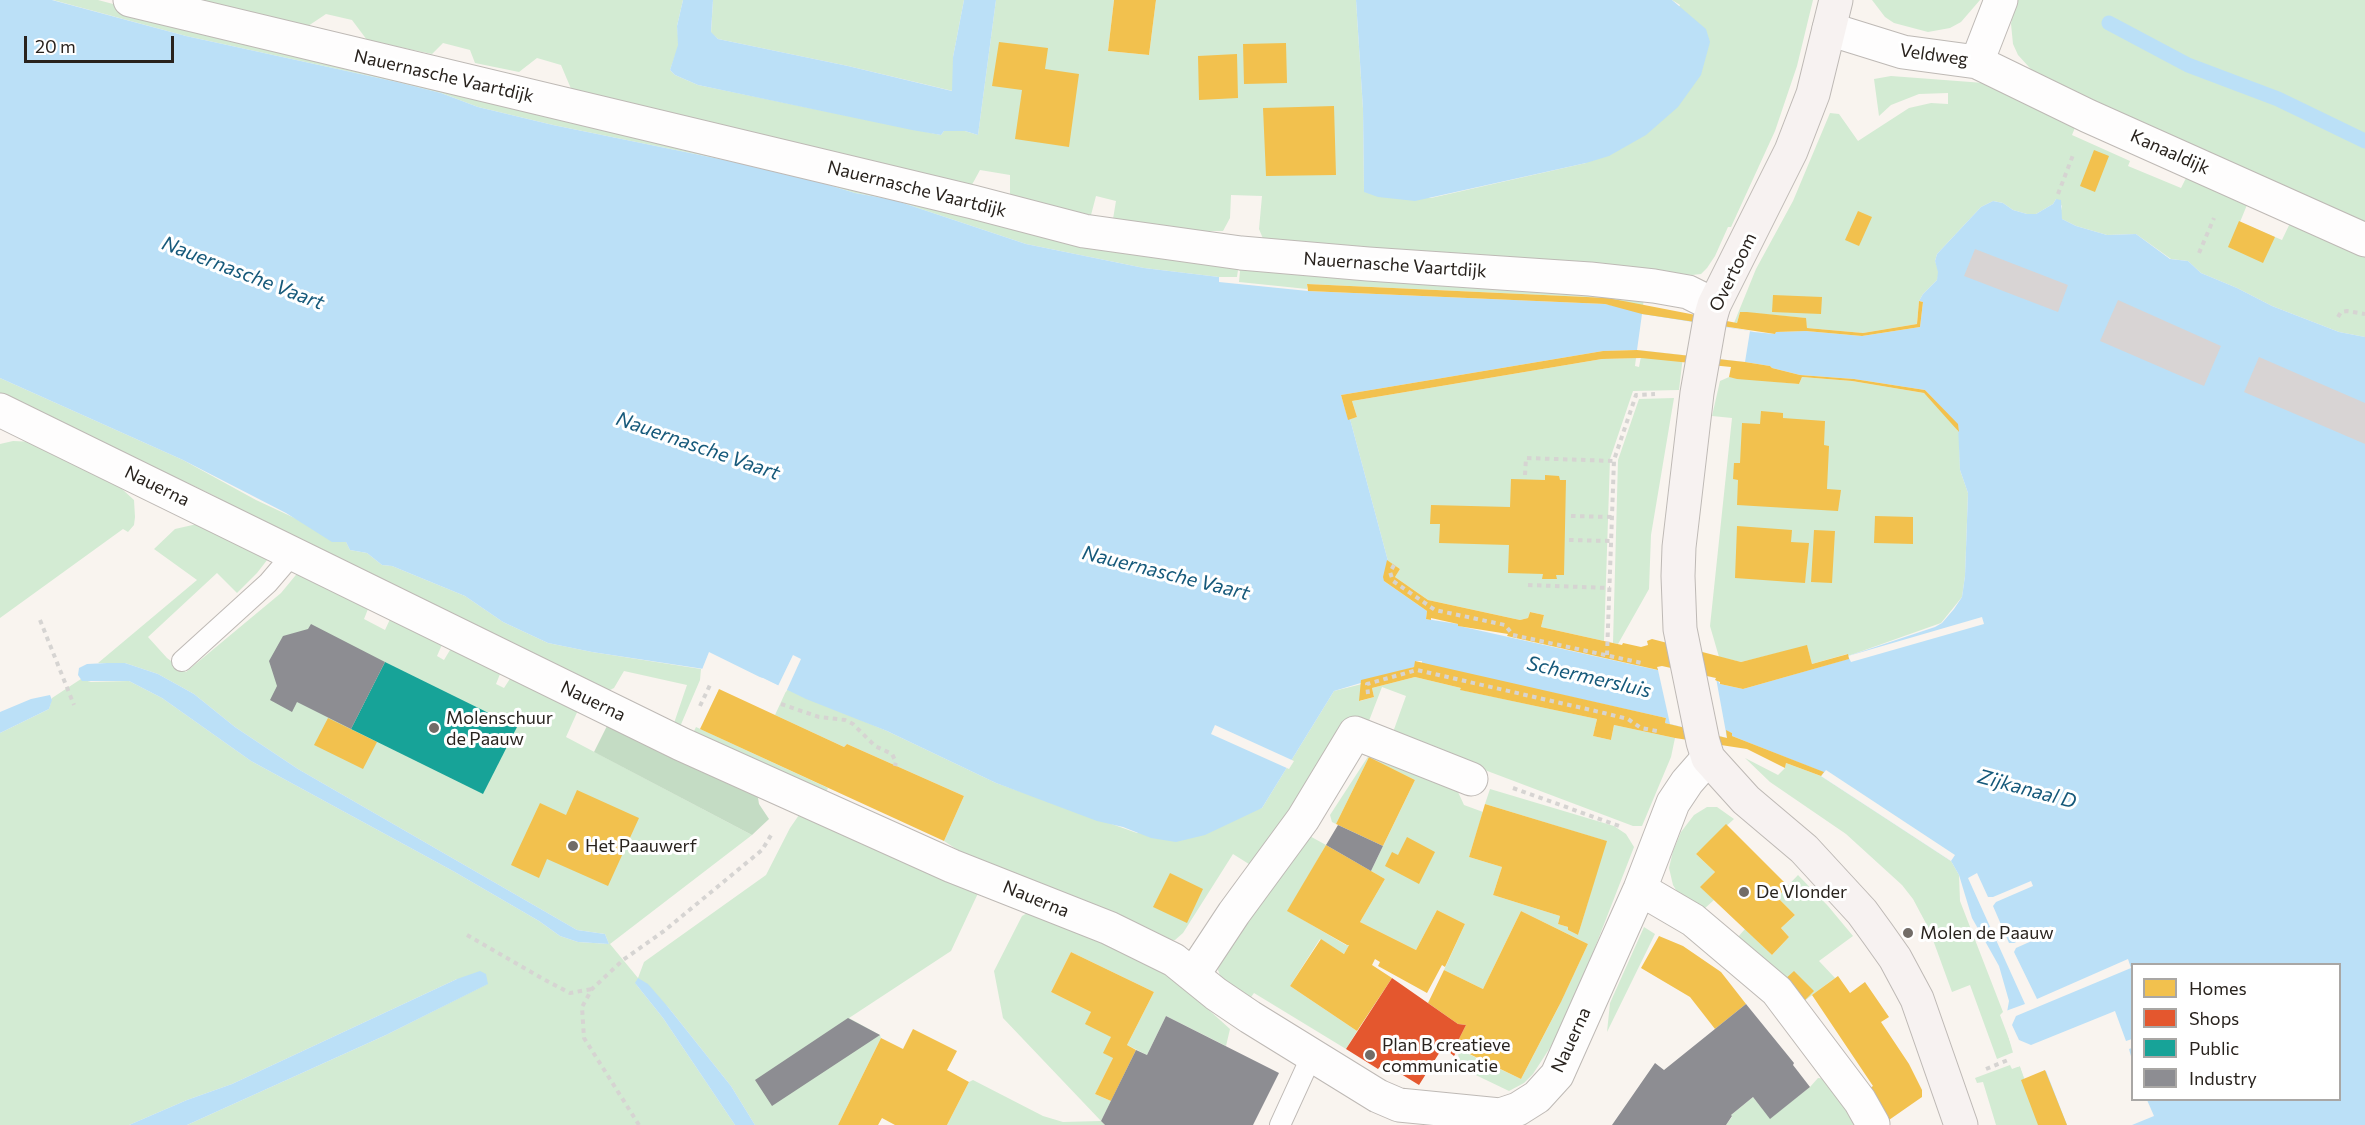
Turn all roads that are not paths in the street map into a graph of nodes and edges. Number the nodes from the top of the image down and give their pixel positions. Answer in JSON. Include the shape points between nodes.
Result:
{"nodes":[{"id":1,"x":130,"y":0,"type":"edge"},
{"id":2,"x":2001,"y":0,"type":"edge"},
{"id":3,"x":1833,"y":15,"type":"edge"},
{"id":4,"x":1977,"y":62,"type":"junction"},
{"id":5,"x":2365,"y":240,"type":"edge"},
{"id":6,"x":1712,"y":312,"type":"junction"},
{"id":7,"x":0,"y":410,"type":"edge"},
{"id":8,"x":290,"y":552,"type":"junction"},
{"id":9,"x":182,"y":661,"type":"dead end"},
{"id":10,"x":1706,"y":750,"type":"junction"},
{"id":11,"x":1471,"y":780,"type":"dead end"},
{"id":12,"x":1640,"y":889,"type":"junction"},
{"id":13,"x":1193,"y":975,"type":"junction"},
{"id":14,"x":1312,"y":1055,"type":"junction"},
{"id":15,"x":1873,"y":1124,"type":"edge"},
{"id":16,"x":1280,"y":1125,"type":"edge"},
{"id":17,"x":1961,"y":1125,"type":"edge"}],
"edges":[{"from":1,"to":6,"type":"street","name":"Nauernasche Vaartdijk","via":[[1084,231],[1241,253],[1654,286],[1688,292]]},
{"from":2,"to":4,"type":"street","name":"Veldweg"},
{"from":3,"to":4,"type":"street","name":"Veldweg","via":[[1903,52]]},
{"from":3,"to":6,"type":"street","name":"Overtoom","via":[[1813,94],[1791,151]]},
{"from":4,"to":5,"type":"street","name":"Kanaaldijk"},
{"from":6,"to":10,"type":"street","name":"Overtoom","via":[[1702,364],[1678,576],[1683,643]]},
{"from":7,"to":8,"type":"street","name":"Nauerna"},
{"from":8,"to":9,"type":"lane","via":[[268,583]]},
{"from":8,"to":13,"type":"street","name":"Nauerna","via":[[661,734],[952,866],[1109,928],[1174,960]]},
{"from":10,"to":12,"type":"street","name":"Nauerna","via":[[1673,803]]},
{"from":10,"to":17,"type":"street","via":[[1746,800],[1804,849],[1862,912],[1895,958],[1917,999]]},
{"from":11,"to":13,"type":"street","via":[[1355,733],[1303,819]]},
{"from":12,"to":14,"type":"street","name":"Nauerna","via":[[1557,1075],[1537,1097],[1518,1109],[1500,1115],[1462,1113],[1391,1102]]},
{"from":12,"to":15,"type":"street","via":[[1693,920],[1777,991],[1854,1092]]},
{"from":13,"to":14,"type":"street","name":"Nauerna","via":[[1224,1000]]},
{"from":14,"to":16,"type":"lane"}]}
